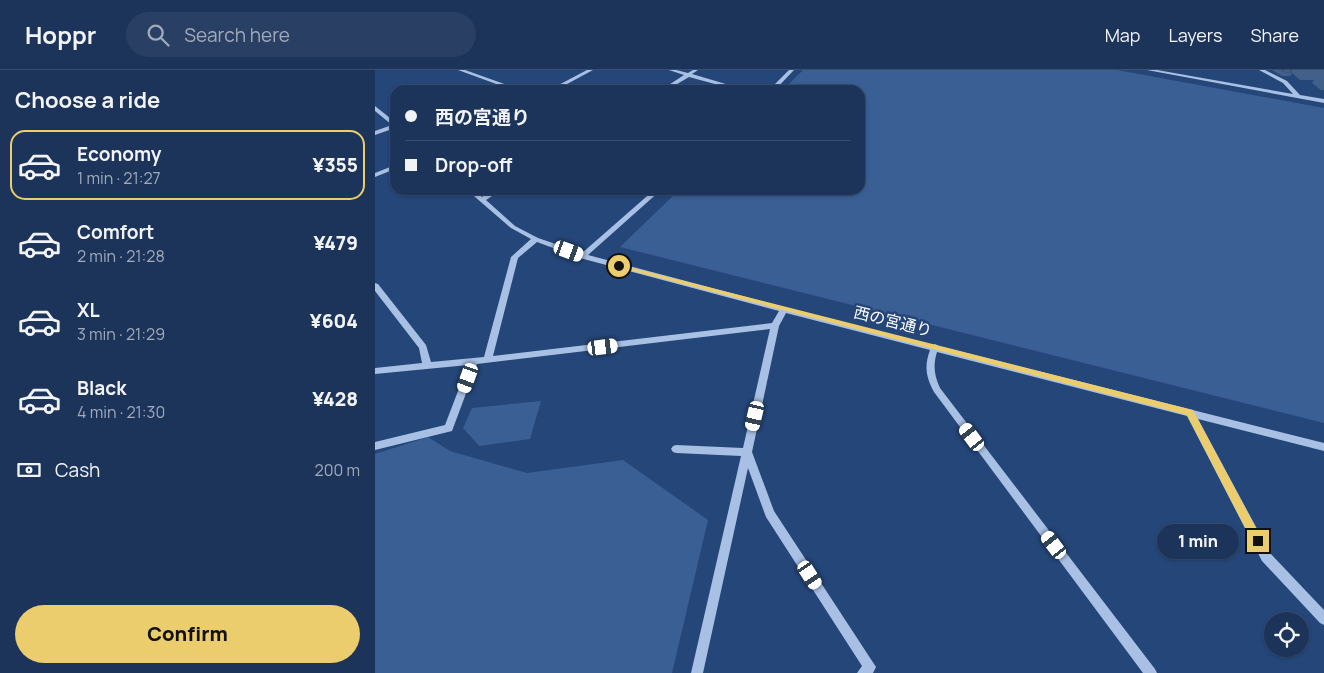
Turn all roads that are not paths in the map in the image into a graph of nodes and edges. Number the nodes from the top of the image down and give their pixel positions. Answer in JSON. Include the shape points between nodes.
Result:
{"nodes":[{"id":1,"x":460,"y":70,"type":"edge"},
{"id":2,"x":591,"y":70,"type":"edge"},
{"id":3,"x":671,"y":70,"type":"edge"},
{"id":4,"x":696,"y":70,"type":"edge"},
{"id":5,"x":792,"y":70,"type":"edge"},
{"id":6,"x":1149,"y":70,"type":"edge"},
{"id":7,"x":1261,"y":70,"type":"edge"},
{"id":8,"x":1167,"y":72,"type":"edge"},
{"id":9,"x":689,"y":75,"type":"junction"},
{"id":10,"x":504,"y":85,"type":"edge"},
{"id":11,"x":562,"y":85,"type":"edge"},
{"id":12,"x":672,"y":85,"type":"edge"},
{"id":13,"x":725,"y":85,"type":"edge"},
{"id":14,"x":777,"y":85,"type":"edge"},
{"id":15,"x":1299,"y":97,"type":"junction"},
{"id":16,"x":1324,"y":101,"type":"edge"},
{"id":17,"x":375,"y":108,"type":"edge"},
{"id":18,"x":390,"y":121,"type":"edge"},
{"id":19,"x":390,"y":127,"type":"edge"},
{"id":20,"x":375,"y":133,"type":"edge"},
{"id":21,"x":390,"y":169,"type":"edge"},
{"id":22,"x":375,"y":175,"type":"edge"},
{"id":23,"x":476,"y":195,"type":"edge"},
{"id":24,"x":489,"y":195,"type":"edge"},
{"id":25,"x":652,"y":195,"type":"edge"},
{"id":26,"x":481,"y":200,"type":"junction"},
{"id":27,"x":535,"y":239,"type":"junction"},
{"id":28,"x":583,"y":256,"type":"junction"},
{"id":29,"x":375,"y":286,"type":"edge"},
{"id":30,"x":784,"y":310,"type":"junction"},
{"id":31,"x":775,"y":326,"type":"junction"},
{"id":32,"x":935,"y":347,"type":"junction"},
{"id":33,"x":488,"y":360,"type":"junction"},
{"id":34,"x":474,"y":362,"type":"junction"},
{"id":35,"x":427,"y":365,"type":"junction"},
{"id":36,"x":375,"y":371,"type":"edge"},
{"id":37,"x":1190,"y":413,"type":"junction"},
{"id":38,"x":375,"y":446,"type":"edge"},
{"id":39,"x":1324,"y":447,"type":"edge"},
{"id":40,"x":676,"y":449,"type":"dead end"},
{"id":41,"x":747,"y":452,"type":"junction"},
{"id":42,"x":1324,"y":619,"type":"edge"},
{"id":43,"x":697,"y":673,"type":"edge"},
{"id":44,"x":863,"y":673,"type":"edge"},
{"id":45,"x":1151,"y":673,"type":"edge"}],
"edges":[{"from":1,"to":10,"type":"street"},
{"from":2,"to":11,"type":"street"},
{"from":3,"to":9,"type":"street"},
{"from":4,"to":9,"type":"street"},
{"from":5,"to":14,"type":"street"},
{"from":6,"to":8,"type":"street"},
{"from":7,"to":15,"type":"street","via":[[1285,82]]},
{"from":8,"to":15,"type":"street"},
{"from":9,"to":12,"type":"street"},
{"from":9,"to":13,"type":"street"},
{"from":15,"to":16,"type":"street"},
{"from":17,"to":18,"type":"street"},
{"from":19,"to":20,"type":"street"},
{"from":21,"to":22,"type":"street"},
{"from":23,"to":26,"type":"street","name":"西の宮通り"},
{"from":24,"to":26,"type":"street"},
{"from":25,"to":28,"type":"street"},
{"from":26,"to":27,"type":"street","name":"西の宮通り","via":[[513,227]]},
{"from":27,"to":28,"type":"street","name":"西の宮通り"},
{"from":27,"to":33,"type":"street","via":[[515,258]]},
{"from":28,"to":30,"type":"street","name":"西の宮通り"},
{"from":29,"to":35,"type":"street","via":[[423,347]]},
{"from":30,"to":31,"type":"street"},
{"from":30,"to":32,"type":"street","name":"西の宮通り"},
{"from":31,"to":33,"type":"street"},
{"from":31,"to":41,"type":"street"},
{"from":32,"to":37,"type":"street","name":"西の宮通り"},
{"from":32,"to":45,"type":"street","via":[[929,368],[937,390]]},
{"from":33,"to":34,"type":"street"},
{"from":34,"to":35,"type":"street"},
{"from":34,"to":38,"type":"street","via":[[449,428]]},
{"from":35,"to":36,"type":"street"},
{"from":37,"to":39,"type":"street","name":"西の宮通り"},
{"from":37,"to":42,"type":"street","via":[[1266,557]]},
{"from":40,"to":41,"type":"street"},
{"from":41,"to":43,"type":"street"},
{"from":41,"to":44,"type":"street","via":[[770,514],[870,667]]}]}
